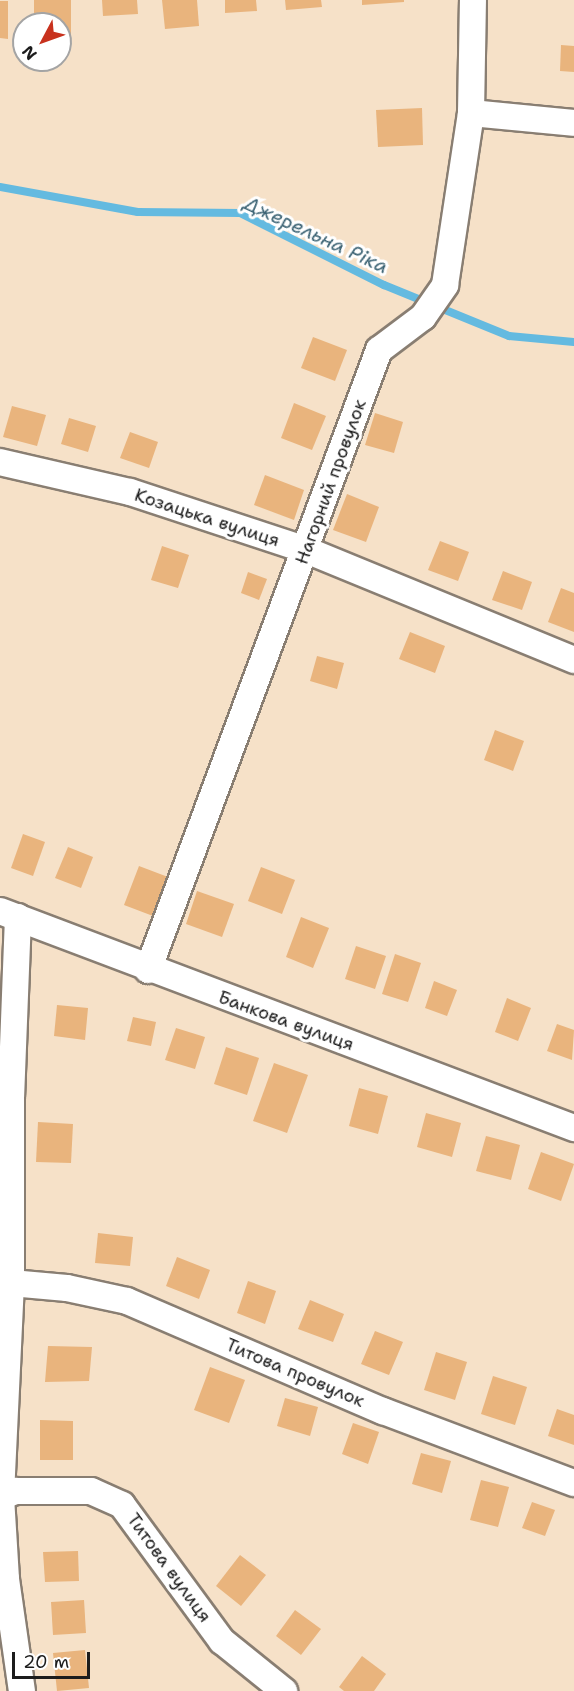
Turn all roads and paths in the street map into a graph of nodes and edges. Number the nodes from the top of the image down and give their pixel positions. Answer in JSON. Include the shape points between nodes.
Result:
{"nodes":[{"id":1,"x":473,"y":0,"type":"edge"},
{"id":2,"x":471,"y":113,"type":"junction"},
{"id":3,"x":574,"y":123,"type":"edge"},
{"id":4,"x":0,"y":462,"type":"edge"},
{"id":5,"x":306,"y":550,"type":"junction"},
{"id":6,"x":574,"y":660,"type":"edge"},
{"id":7,"x":9,"y":914,"type":"edge"},
{"id":8,"x":148,"y":970,"type":"junction"},
{"id":9,"x":5,"y":1098,"type":"edge"},
{"id":10,"x":574,"y":1128,"type":"edge"},
{"id":11,"x":11,"y":1283,"type":"junction"},
{"id":12,"x":574,"y":1483,"type":"edge"},
{"id":13,"x":1,"y":1497,"type":"edge"},
{"id":14,"x":22,"y":1691,"type":"edge"},
{"id":15,"x":284,"y":1691,"type":"edge"}],
"edges":[{"from":1,"to":2,"type":"street","name":"Нагорний провулок"},
{"from":2,"to":3,"type":"street"},
{"from":2,"to":5,"type":"street","name":"Нагорний провулок","via":[[445,285],[423,317],[379,350]]},
{"from":4,"to":5,"type":"street","name":"Козацька вулиця","via":[[130,492]]},
{"from":5,"to":6,"type":"street","name":"Козацька вулиця"},
{"from":5,"to":8,"type":"street","name":"Нагорний провулок"},
{"from":7,"to":8,"type":"street","name":"Банкова вулиця"},
{"from":7,"to":9,"type":"street"},
{"from":8,"to":10,"type":"street","name":"Банкова вулиця"},
{"from":9,"to":11,"type":"street"},
{"from":11,"to":12,"type":"street","name":"Титова провулок","via":[[67,1288],[127,1301],[383,1411]]},
{"from":11,"to":13,"type":"street"},
{"from":13,"to":14,"type":"street","via":[[6,1579]]},
{"from":13,"to":15,"type":"street","name":"Титова вулиця","via":[[16,1491],[91,1491],[122,1505],[222,1641]]}]}
